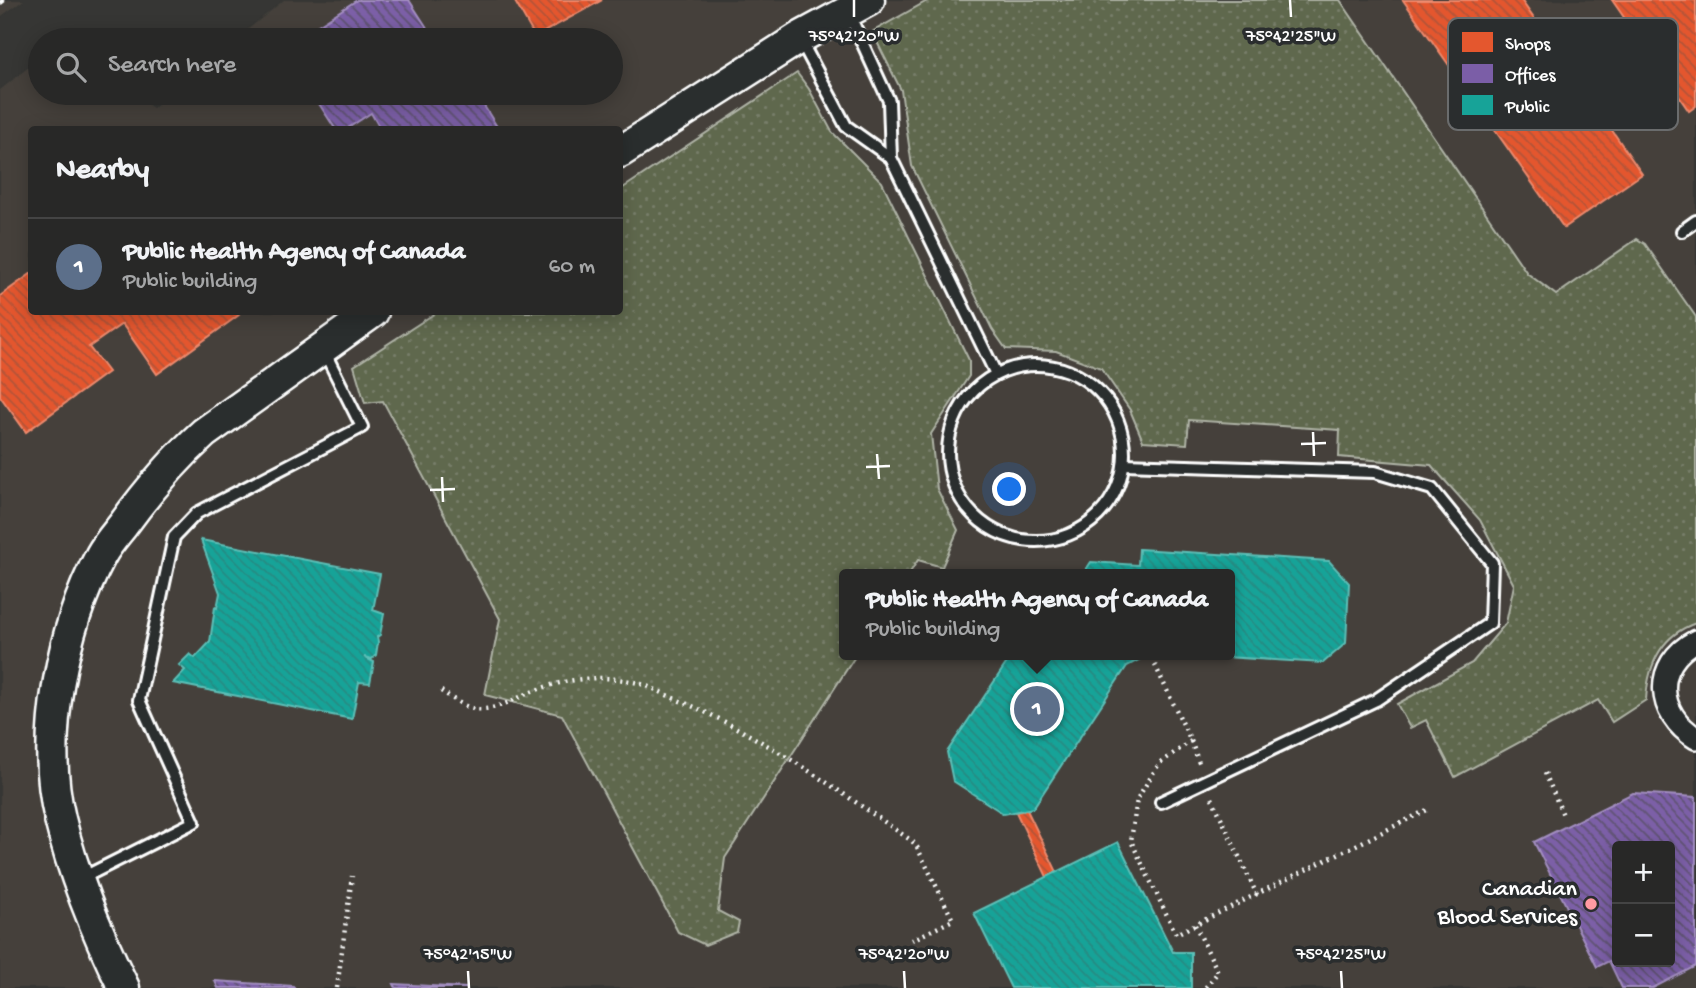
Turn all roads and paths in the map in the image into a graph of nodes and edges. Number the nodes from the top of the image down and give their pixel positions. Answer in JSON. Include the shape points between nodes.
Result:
{"nodes":[{"id":1,"x":859,"y":6,"type":"edge"},
{"id":2,"x":799,"y":38,"type":"junction"},
{"id":3,"x":623,"y":150,"type":"edge"},
{"id":4,"x":891,"y":158,"type":"junction"},
{"id":5,"x":1696,"y":221,"type":"edge"},
{"id":6,"x":1682,"y":231,"type":"dead end"},
{"id":7,"x":369,"y":315,"type":"edge"},
{"id":8,"x":322,"y":348,"type":"junction"},
{"id":9,"x":996,"y":374,"type":"junction"},
{"id":10,"x":1124,"y":464,"type":"junction"},
{"id":11,"x":1696,"y":641,"type":"edge"},
{"id":12,"x":1155,"y":664,"type":"dead end"},
{"id":13,"x":441,"y":691,"type":"dead end"},
{"id":14,"x":1696,"y":738,"type":"edge"},
{"id":15,"x":1191,"y":741,"type":"junction"},
{"id":16,"x":1545,"y":773,"type":"dead end"},
{"id":17,"x":1206,"y":781,"type":"junction"},
{"id":18,"x":1161,"y":802,"type":"dead end"},
{"id":19,"x":1429,"y":809,"type":"dead end"},
{"id":20,"x":1563,"y":815,"type":"dead end"},
{"id":21,"x":352,"y":876,"type":"dead end"},
{"id":22,"x":77,"y":880,"type":"junction"},
{"id":23,"x":1257,"y":895,"type":"junction"},
{"id":24,"x":1195,"y":925,"type":"junction"},
{"id":25,"x":912,"y":940,"type":"dead end"},
{"id":26,"x":124,"y":988,"type":"edge"},
{"id":27,"x":337,"y":988,"type":"edge"},
{"id":28,"x":1205,"y":988,"type":"edge"}],
"edges":[{"from":1,"to":2,"type":"street"},
{"from":1,"to":4,"type":"lane","via":[[889,101]]},
{"from":2,"to":3,"type":"street"},
{"from":2,"to":4,"type":"lane","via":[[846,126]]},
{"from":4,"to":9,"type":"lane"},
{"from":5,"to":6,"type":"lane"},
{"from":7,"to":8,"type":"street"},
{"from":8,"to":22,"type":"street","via":[[184,450],[102,553],[71,631],[55,695],[56,794]]},
{"from":8,"to":22,"type":"lane","via":[[362,427],[197,513],[174,537],[139,700],[194,822]]},
{"from":9,"to":10,"type":"lane","via":[[1026,365],[1058,367],[1087,380],[1110,403],[1122,432]]},
{"from":9,"to":10,"type":"lane","via":[[971,393],[954,418],[948,448],[951,478],[965,506],[988,526],[1011,537],[1036,541],[1084,527],[1104,510],[1117,489]]},
{"from":10,"to":17,"type":"lane","via":[[1375,472],[1432,489],[1492,563],[1490,623],[1376,700]]},
{"from":11,"to":14,"type":"street","via":[[1675,657],[1664,687],[1672,718]]},
{"from":12,"to":15,"type":"path"},
{"from":13,"to":25,"type":"path","via":[[466,707],[484,710],[566,682],[611,678],[636,682],[782,752],[917,847],[953,920]]},
{"from":15,"to":17,"type":"path"},
{"from":15,"to":24,"type":"path","via":[[1159,764],[1137,799],[1131,841],[1176,934]]},
{"from":16,"to":20,"type":"path"},
{"from":17,"to":18,"type":"lane"},
{"from":17,"to":23,"type":"path"},
{"from":19,"to":23,"type":"path"},
{"from":21,"to":27,"type":"path"},
{"from":22,"to":26,"type":"street"},
{"from":23,"to":24,"type":"path"},
{"from":24,"to":28,"type":"path","via":[[1218,971]]}]}
